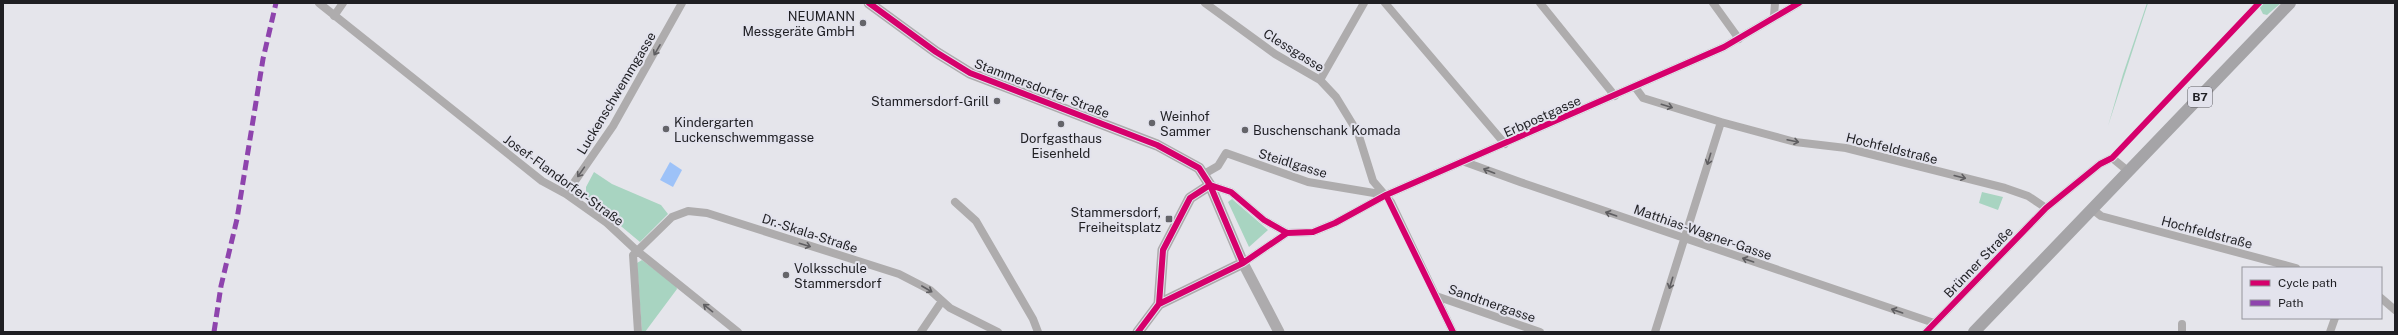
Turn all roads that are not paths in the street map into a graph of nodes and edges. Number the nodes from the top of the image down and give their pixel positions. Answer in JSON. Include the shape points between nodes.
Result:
{"nodes":[{"id":1,"x":319,"y":3,"type":"edge"},
{"id":2,"x":343,"y":3,"type":"edge"},
{"id":3,"x":682,"y":3,"type":"edge"},
{"id":4,"x":868,"y":3,"type":"edge"},
{"id":5,"x":1205,"y":3,"type":"edge"},
{"id":6,"x":1364,"y":3,"type":"edge"},
{"id":7,"x":1386,"y":3,"type":"edge"},
{"id":8,"x":1540,"y":3,"type":"edge"},
{"id":9,"x":1713,"y":3,"type":"edge"},
{"id":10,"x":1775,"y":3,"type":"edge"},
{"id":11,"x":1799,"y":3,"type":"edge"},
{"id":12,"x":2290,"y":3,"type":"edge"},
{"id":13,"x":334,"y":16,"type":"junction"},
{"id":14,"x":1774,"y":16,"type":"junction"},
{"id":15,"x":1739,"y":39,"type":"junction"},
{"id":16,"x":1320,"y":80,"type":"junction"},
{"id":17,"x":1635,"y":88,"type":"junction"},
{"id":18,"x":1615,"y":96,"type":"junction"},
{"id":19,"x":1721,"y":122,"type":"junction"},
{"id":20,"x":1505,"y":144,"type":"junction"},
{"id":21,"x":1465,"y":162,"type":"junction"},
{"id":22,"x":2128,"y":171,"type":"junction"},
{"id":23,"x":1204,"y":174,"type":"junction"},
{"id":24,"x":1210,"y":185,"type":"junction"},
{"id":25,"x":566,"y":194,"type":"junction"},
{"id":26,"x":1386,"y":195,"type":"junction"},
{"id":27,"x":955,"y":202,"type":"dead end"},
{"id":28,"x":2046,"y":208,"type":"junction"},
{"id":29,"x":2092,"y":209,"type":"junction"},
{"id":30,"x":1288,"y":233,"type":"junction"},
{"id":31,"x":1685,"y":239,"type":"junction"},
{"id":32,"x":636,"y":250,"type":"junction"},
{"id":33,"x":1243,"y":263,"type":"junction"},
{"id":34,"x":2292,"y":267,"type":"edge"},
{"id":35,"x":1436,"y":296,"type":"junction"},
{"id":36,"x":2382,"y":299,"type":"edge"},
{"id":37,"x":942,"y":301,"type":"junction"},
{"id":38,"x":1159,"y":304,"type":"junction"},
{"id":39,"x":2395,"y":310,"type":"edge"},
{"id":40,"x":2335,"y":319,"type":"edge"},
{"id":41,"x":1934,"y":323,"type":"junction"},
{"id":42,"x":638,"y":332,"type":"edge"},
{"id":43,"x":738,"y":332,"type":"edge"},
{"id":44,"x":921,"y":332,"type":"edge"},
{"id":45,"x":998,"y":332,"type":"edge"},
{"id":46,"x":1038,"y":332,"type":"edge"},
{"id":47,"x":1138,"y":332,"type":"edge"},
{"id":48,"x":1279,"y":332,"type":"edge"},
{"id":49,"x":1453,"y":332,"type":"edge"},
{"id":50,"x":1540,"y":332,"type":"edge"},
{"id":51,"x":1655,"y":332,"type":"edge"},
{"id":52,"x":1926,"y":332,"type":"edge"},
{"id":53,"x":1974,"y":332,"type":"edge"},
{"id":54,"x":2330,"y":332,"type":"edge"}],
"edges":[{"from":1,"to":13,"type":"street","name":"Josef-Flandorfer-Straße"},
{"from":2,"to":13,"type":"street"},
{"from":3,"to":25,"type":"street","name":"Luckenschwemmgasse","one_way":true,"via":[[613,126]]},
{"from":4,"to":23,"type":"main road","name":"Stammersdorfer Straße","via":[[970,73],[1157,145],[1199,168]]},
{"from":5,"to":16,"type":"street","name":"Clessgasse","via":[[1275,54]]},
{"from":6,"to":16,"type":"street"},
{"from":7,"to":20,"type":"street"},
{"from":8,"to":18,"type":"street"},
{"from":9,"to":15,"type":"street"},
{"from":10,"to":14,"type":"street"},
{"from":11,"to":14,"type":"street","name":"Erbpostgasse"},
{"from":12,"to":22,"type":"main road","number":"B7"},
{"from":13,"to":25,"type":"street","name":"Josef-Flandorfer-Straße","via":[[542,181]]},
{"from":14,"to":15,"type":"street","name":"Erbpostgasse"},
{"from":15,"to":17,"type":"street","name":"Erbpostgasse"},
{"from":16,"to":26,"type":"street","name":"Clessgasse","via":[[1336,97],[1358,133],[1373,180]]},
{"from":17,"to":18,"type":"street","name":"Erbpostgasse"},
{"from":17,"to":19,"type":"street","name":"Hochfeldstraße","one_way":true,"via":[[1643,98]]},
{"from":18,"to":20,"type":"street","name":"Erbpostgasse"},
{"from":19,"to":28,"type":"street","name":"Hochfeldstraße","one_way":true,"via":[[1795,142],[1846,148],[2005,188],[2028,196]]},
{"from":19,"to":31,"type":"street","one_way":true},
{"from":20,"to":21,"type":"street","name":"Erbpostgasse"},
{"from":21,"to":26,"type":"street","name":"Erbpostgasse"},
{"from":31,"to":21,"type":"street","name":"Matthias-Wagner-Gasse","one_way":true},
{"from":22,"to":28,"type":"street","via":[[2112,158],[2100,164]]},
{"from":22,"to":29,"type":"main road","number":"B7"},
{"from":23,"to":24,"type":"main road","name":"Stammersdorfer Straße"},
{"from":23,"to":26,"type":"street","name":"Steidlgasse","via":[[1218,166],[1226,153],[1308,182]]},
{"from":24,"to":30,"type":"street","via":[[1231,192],[1264,220]]},
{"from":24,"to":33,"type":"main road","name":"Stammersdorfer Straße"},
{"from":24,"to":38,"type":"main road","via":[[1190,198],[1162,250]]},
{"from":25,"to":32,"type":"street","name":"Josef-Flandorfer-Straße","via":[[607,223]]},
{"from":26,"to":30,"type":"street","name":"Erbpostgasse","via":[[1313,232]]},
{"from":26,"to":35,"type":"street","name":"Clessgasse"},
{"from":27,"to":46,"type":"street","via":[[976,222],[1033,319]]},
{"from":28,"to":41,"type":"street","name":"Brünner Straße"},
{"from":29,"to":34,"type":"street","name":"Hochfeldstraße","via":[[2101,216]]},
{"from":29,"to":53,"type":"main road","number":"B7"},
{"from":30,"to":33,"type":"street"},
{"from":41,"to":31,"type":"street","name":"Matthias-Wagner-Gasse","one_way":true},
{"from":31,"to":51,"type":"street","one_way":true},
{"from":32,"to":37,"type":"street","name":"Dr.-Skala-Straße","one_way":true,"via":[[672,216],[688,210],[727,217],[899,274],[930,290]]},
{"from":32,"to":42,"type":"street","via":[[632,260]]},
{"from":43,"to":32,"type":"street","name":"Josef-Flandorfer-Straße","one_way":true},
{"from":33,"to":38,"type":"main road"},
{"from":33,"to":48,"type":"main road"},
{"from":35,"to":49,"type":"street","name":"Clessgasse"},
{"from":35,"to":50,"type":"street","name":"Sandtnergasse"},
{"from":36,"to":39,"type":"street"},
{"from":37,"to":44,"type":"street"},
{"from":37,"to":45,"type":"street","name":"Dr.-Skala-Straße","via":[[950,308]]},
{"from":38,"to":47,"type":"main road"},
{"from":40,"to":54,"type":"street"},
{"from":41,"to":52,"type":"street","name":"Brünner Straße"}]}
